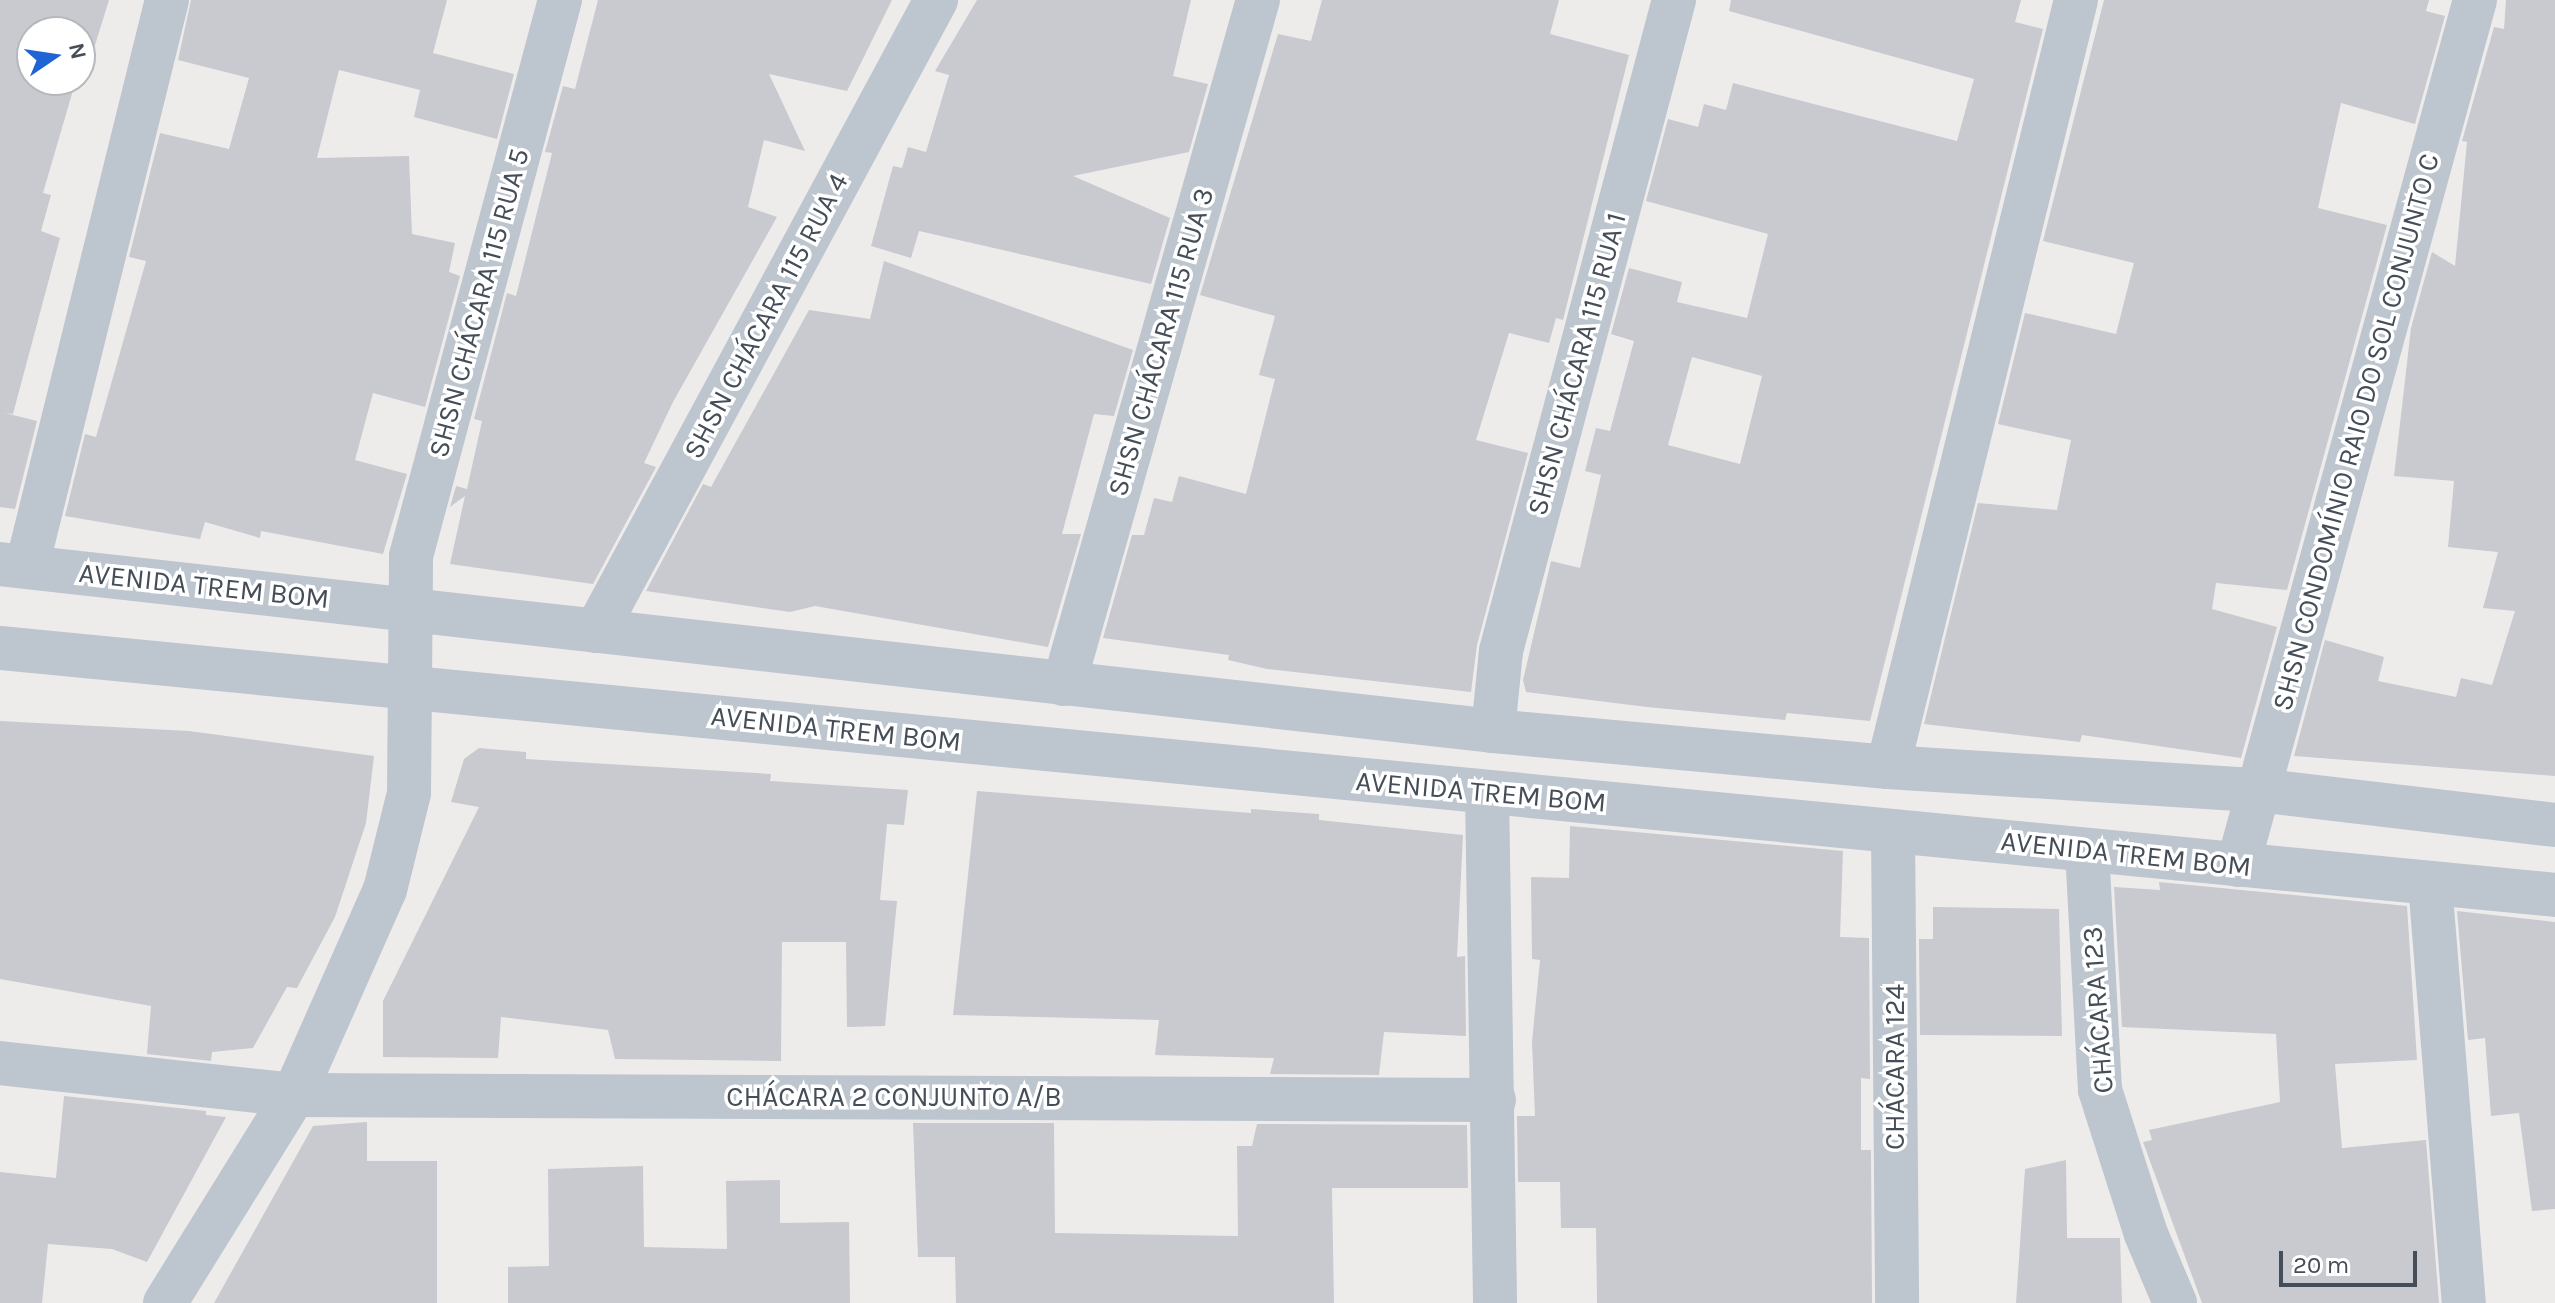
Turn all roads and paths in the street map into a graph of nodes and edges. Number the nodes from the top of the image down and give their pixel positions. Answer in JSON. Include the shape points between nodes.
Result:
{"nodes":[{"id":1,"x":167,"y":0,"type":"edge"},
{"id":2,"x":560,"y":0,"type":"edge"},
{"id":3,"x":936,"y":0,"type":"edge"},
{"id":4,"x":1258,"y":0,"type":"edge"},
{"id":5,"x":1674,"y":0,"type":"edge"},
{"id":6,"x":2076,"y":0,"type":"edge"},
{"id":7,"x":2475,"y":0,"type":"edge"},
{"id":8,"x":13,"y":565,"type":"edge"},
{"id":9,"x":409,"y":608,"type":"junction"},
{"id":10,"x":596,"y":631,"type":"junction"},
{"id":11,"x":0,"y":648,"type":"edge"},
{"id":12,"x":1064,"y":684,"type":"junction"},
{"id":13,"x":407,"y":686,"type":"junction"},
{"id":14,"x":1493,"y":731,"type":"junction"},
{"id":15,"x":1888,"y":767,"type":"junction"},
{"id":16,"x":2257,"y":790,"type":"junction"},
{"id":17,"x":1487,"y":792,"type":"junction"},
{"id":18,"x":2555,"y":825,"type":"edge"},
{"id":19,"x":1893,"y":831,"type":"junction"},
{"id":20,"x":2087,"y":850,"type":"junction"},
{"id":21,"x":2238,"y":865,"type":"junction"},
{"id":22,"x":2430,"y":883,"type":"junction"},
{"id":23,"x":2555,"y":895,"type":"edge"},
{"id":24,"x":0,"y":1063,"type":"edge"},
{"id":25,"x":294,"y":1095,"type":"junction"},
{"id":26,"x":1494,"y":1100,"type":"junction"},
{"id":27,"x":165,"y":1303,"type":"edge"},
{"id":28,"x":1495,"y":1303,"type":"edge"},
{"id":29,"x":1897,"y":1303,"type":"edge"},
{"id":30,"x":2175,"y":1303,"type":"edge"},
{"id":31,"x":2464,"y":1303,"type":"edge"}],
"edges":[{"from":1,"to":8,"type":"street"},
{"from":2,"to":9,"type":"street","name":"SHSN CHÁCARA 115 RUA 5","via":[[411,556]]},
{"from":3,"to":10,"type":"street","name":"SHSN CHÁCARA 115 RUA 4"},
{"from":4,"to":12,"type":"street","name":"SHSN CHÁCARA 115 RUA 3"},
{"from":5,"to":14,"type":"street","name":"SHSN CHÁCARA 115 RUA 1","via":[[1501,651]]},
{"from":6,"to":15,"type":"street"},
{"from":7,"to":16,"type":"street","name":"SHSN CONDOMÍNIO RAIO DO SOL CONJUNTO C"},
{"from":8,"to":9,"type":"street","name":"AVENIDA TREM BOM"},
{"from":9,"to":10,"type":"street","name":"AVENIDA TREM BOM"},
{"from":9,"to":13,"type":"street"},
{"from":10,"to":12,"type":"street","name":"AVENIDA TREM BOM"},
{"from":11,"to":13,"type":"street","name":"AVENIDA TREM BOM"},
{"from":12,"to":14,"type":"street","name":"AVENIDA TREM BOM"},
{"from":13,"to":17,"type":"street","name":"AVENIDA TREM BOM"},
{"from":13,"to":25,"type":"street","via":[[409,793],[385,890]]},
{"from":14,"to":15,"type":"street","name":"AVENIDA TREM BOM"},
{"from":15,"to":16,"type":"street","name":"AVENIDA TREM BOM"},
{"from":16,"to":18,"type":"street","name":"AVENIDA TREM BOM"},
{"from":16,"to":21,"type":"street","name":"SHSN CONDOMÍNIO RAIO DO SOL CONJUNTO C"},
{"from":17,"to":19,"type":"street","name":"AVENIDA TREM BOM"},
{"from":17,"to":26,"type":"street"},
{"from":19,"to":20,"type":"street","name":"AVENIDA TREM BOM"},
{"from":19,"to":29,"type":"street","name":"CHÁCARA 124"},
{"from":20,"to":21,"type":"street","name":"AVENIDA TREM BOM"},
{"from":20,"to":30,"type":"street","name":"CHÁCARA 123","via":[[2100,1090],[2146,1234]]},
{"from":21,"to":22,"type":"street","name":"AVENIDA TREM BOM"},
{"from":22,"to":23,"type":"street","name":"AVENIDA TREM BOM"},
{"from":22,"to":31,"type":"street"},
{"from":24,"to":25,"type":"street","name":"CHÁCARA 2 CONJUNTO A/B"},
{"from":25,"to":26,"type":"street","name":"CHÁCARA 2 CONJUNTO A/B"},
{"from":25,"to":27,"type":"street"},
{"from":26,"to":28,"type":"street"}]}
